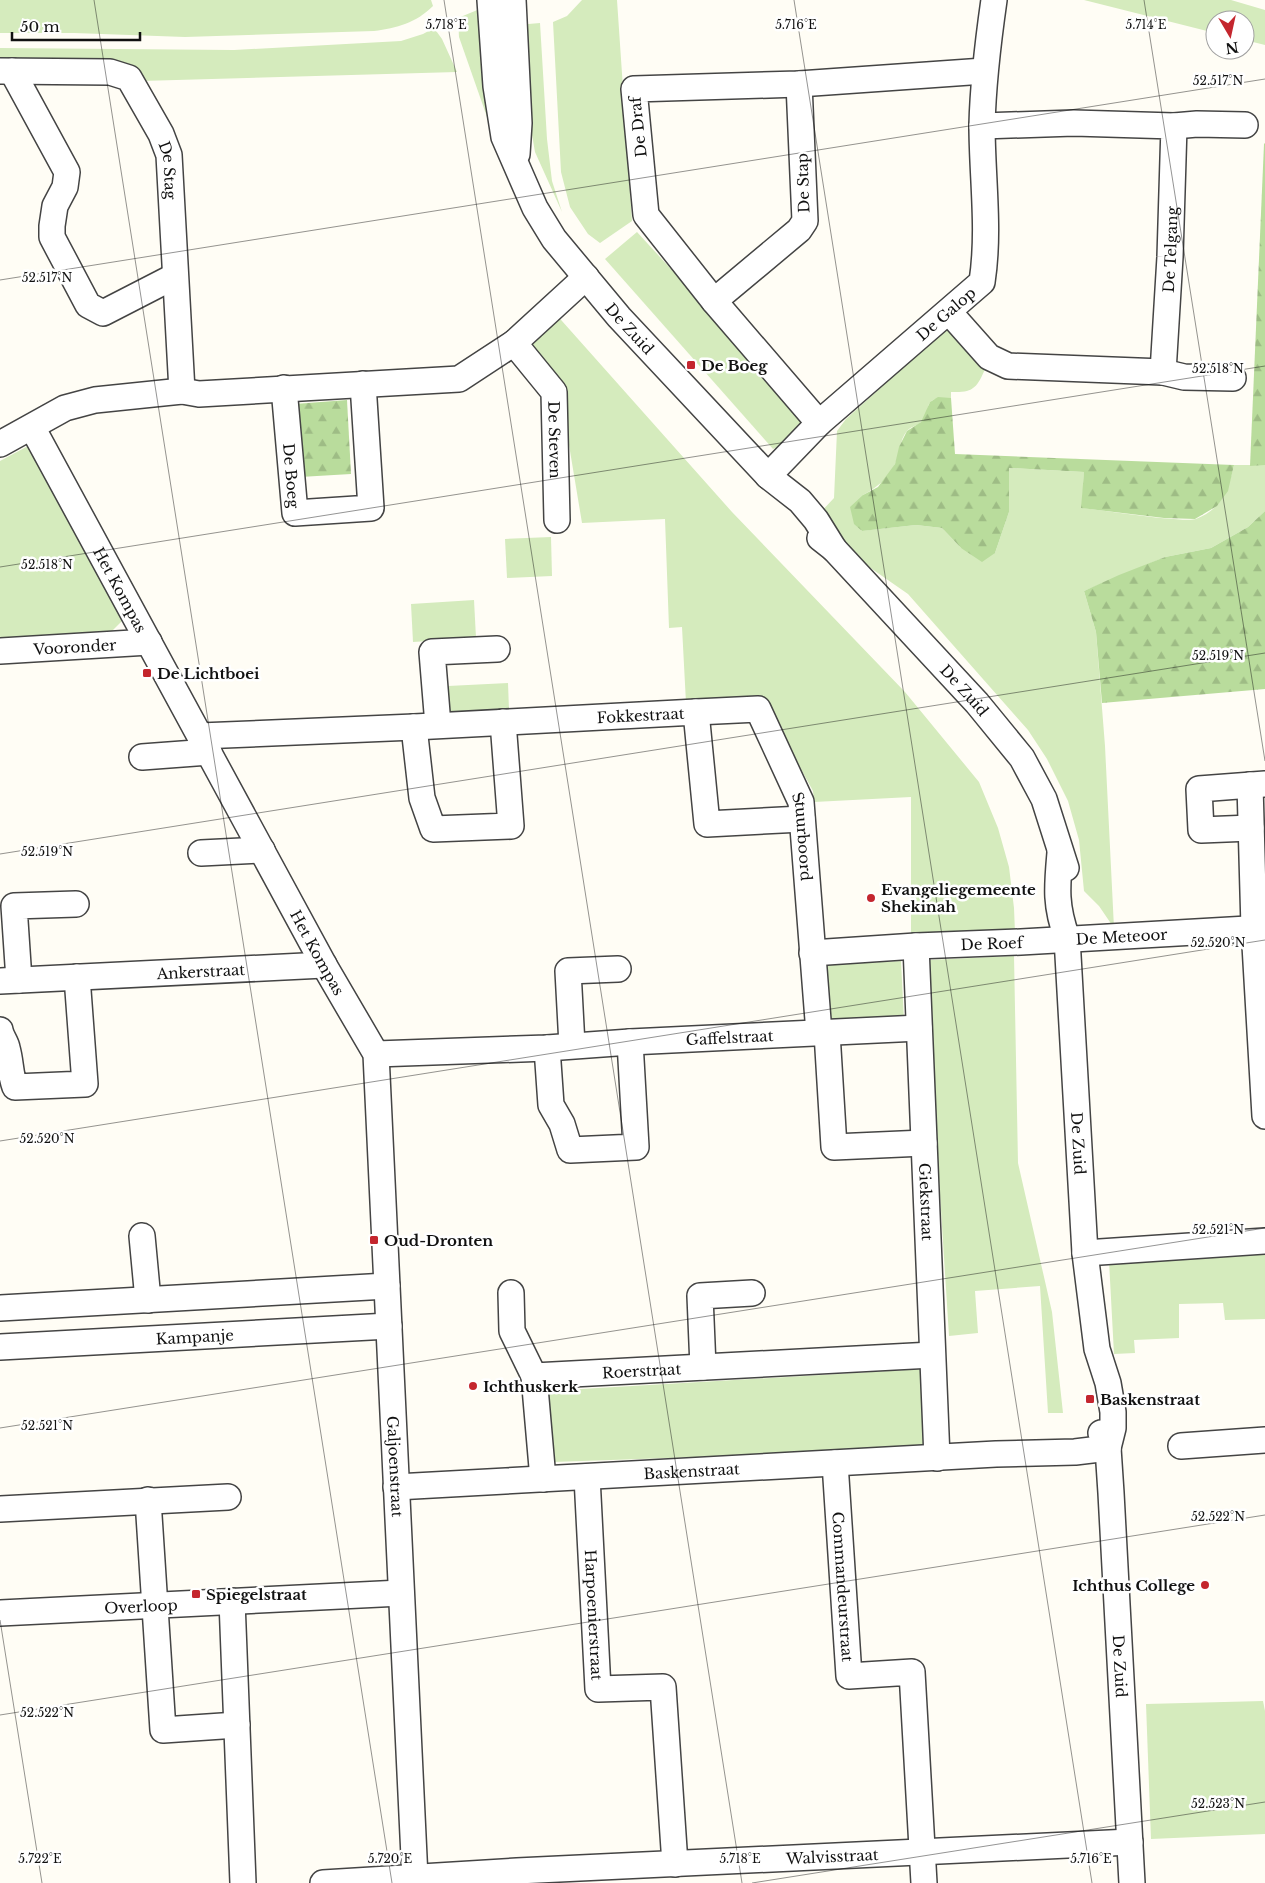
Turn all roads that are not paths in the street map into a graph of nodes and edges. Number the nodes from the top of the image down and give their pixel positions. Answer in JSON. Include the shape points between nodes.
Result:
{"nodes":[{"id":1,"x":490,"y":0,"type":"edge"},
{"id":2,"x":512,"y":0,"type":"edge"},
{"id":3,"x":994,"y":0,"type":"edge"},
{"id":4,"x":6,"y":71,"type":"edge"},
{"id":5,"x":984,"y":71,"type":"junction"},
{"id":6,"x":799,"y":84,"type":"junction"},
{"id":7,"x":1245,"y":125,"type":"dead end"},
{"id":8,"x":982,"y":126,"type":"junction"},
{"id":9,"x":1174,"y":126,"type":"junction"},
{"id":10,"x":516,"y":164,"type":"junction"},
{"id":11,"x":175,"y":276,"type":"junction"},
{"id":12,"x":586,"y":277,"type":"junction"},
{"id":13,"x":714,"y":301,"type":"junction"},
{"id":14,"x":949,"y":312,"type":"junction"},
{"id":15,"x":514,"y":343,"type":"junction"},
{"id":16,"x":1163,"y":372,"type":"junction"},
{"id":17,"x":1233,"y":378,"type":"dead end"},
{"id":18,"x":363,"y":384,"type":"junction"},
{"id":19,"x":284,"y":388,"type":"junction"},
{"id":20,"x":182,"y":391,"type":"junction"},
{"id":21,"x":819,"y":422,"type":"junction"},
{"id":22,"x":32,"y":427,"type":"junction"},
{"id":23,"x":0,"y":444,"type":"edge"},
{"id":24,"x":768,"y":476,"type":"junction"},
{"id":25,"x":558,"y":520,"type":"dead end"},
{"id":26,"x":149,"y":642,"type":"junction"},
{"id":27,"x":497,"y":649,"type":"dead end"},
{"id":28,"x":0,"y":651,"type":"edge"},
{"id":29,"x":696,"y":712,"type":"junction"},
{"id":30,"x":503,"y":722,"type":"junction"},
{"id":31,"x":426,"y":726,"type":"junction"},
{"id":32,"x":205,"y":744,"type":"junction"},
{"id":33,"x":142,"y":757,"type":"dead end"},
{"id":34,"x":1257,"y":784,"type":"edge"},
{"id":35,"x":802,"y":819,"type":"junction"},
{"id":36,"x":1251,"y":828,"type":"junction"},
{"id":37,"x":262,"y":850,"type":"junction"},
{"id":38,"x":201,"y":853,"type":"dead end"},
{"id":39,"x":76,"y":904,"type":"dead end"},
{"id":40,"x":1259,"y":928,"type":"edge"},
{"id":41,"x":1067,"y":938,"type":"junction"},
{"id":42,"x":916,"y":946,"type":"junction"},
{"id":43,"x":812,"y":953,"type":"junction"},
{"id":44,"x":324,"y":965,"type":"junction"},
{"id":45,"x":618,"y":969,"type":"dead end"},
{"id":46,"x":77,"y":977,"type":"junction"},
{"id":47,"x":10,"y":981,"type":"edge"},
{"id":48,"x":919,"y":1028,"type":"junction"},
{"id":49,"x":0,"y":1030,"type":"edge"},
{"id":50,"x":823,"y":1033,"type":"junction"},
{"id":51,"x":630,"y":1042,"type":"junction"},
{"id":52,"x":572,"y":1045,"type":"junction"},
{"id":53,"x":547,"y":1048,"type":"junction"},
{"id":54,"x":376,"y":1054,"type":"junction"},
{"id":55,"x":1265,"y":1116,"type":"edge"},
{"id":56,"x":924,"y":1143,"type":"junction"},
{"id":57,"x":142,"y":1236,"type":"dead end"},
{"id":58,"x":1265,"y":1241,"type":"edge"},
{"id":59,"x":1085,"y":1254,"type":"junction"},
{"id":60,"x":387,"y":1286,"type":"junction"},
{"id":61,"x":511,"y":1293,"type":"dead end"},
{"id":62,"x":752,"y":1293,"type":"dead end"},
{"id":63,"x":148,"y":1300,"type":"junction"},
{"id":64,"x":0,"y":1308,"type":"edge"},
{"id":65,"x":389,"y":1326,"type":"junction"},
{"id":66,"x":0,"y":1347,"type":"edge"},
{"id":67,"x":932,"y":1355,"type":"junction"},
{"id":68,"x":703,"y":1367,"type":"junction"},
{"id":69,"x":534,"y":1376,"type":"junction"},
{"id":70,"x":1265,"y":1440,"type":"edge"},
{"id":71,"x":1181,"y":1446,"type":"dead end"},
{"id":72,"x":1108,"y":1448,"type":"junction"},
{"id":73,"x":937,"y":1458,"type":"junction"},
{"id":74,"x":835,"y":1463,"type":"junction"},
{"id":75,"x":587,"y":1477,"type":"junction"},
{"id":76,"x":543,"y":1480,"type":"junction"},
{"id":77,"x":396,"y":1487,"type":"junction"},
{"id":78,"x":228,"y":1497,"type":"dead end"},
{"id":79,"x":148,"y":1500,"type":"junction"},
{"id":80,"x":0,"y":1509,"type":"edge"},
{"id":81,"x":401,"y":1593,"type":"junction"},
{"id":82,"x":232,"y":1601,"type":"junction"},
{"id":83,"x":156,"y":1605,"type":"junction"},
{"id":84,"x":0,"y":1613,"type":"edge"},
{"id":85,"x":237,"y":1725,"type":"junction"},
{"id":86,"x":1130,"y":1842,"type":"junction"},
{"id":87,"x":923,"y":1852,"type":"junction"},
{"id":88,"x":689,"y":1870,"type":"edge"},
{"id":89,"x":415,"y":1878,"type":"junction"},
{"id":90,"x":354,"y":1882,"type":"edge"},
{"id":91,"x":243,"y":1883,"type":"edge"},
{"id":92,"x":323,"y":1883,"type":"edge"},
{"id":93,"x":924,"y":1883,"type":"edge"},
{"id":94,"x":1132,"y":1883,"type":"edge"}],
"edges":[{"from":1,"to":10,"type":"street","name":"De Zuid","via":[[496,86],[504,136]]},
{"from":2,"to":10,"type":"street","name":"De Zuid","via":[[519,123]]},
{"from":3,"to":5,"type":"street","name":"De Galop"},
{"from":4,"to":11,"type":"street","name":"De Stag","via":[[110,72],[129,78],[161,134],[168,155]]},
{"from":4,"to":11,"type":"street","name":"De Stag","via":[[67,172],[65,187],[55,206],[52,237],[88,305],[103,313]]},
{"from":5,"to":6,"type":"street","name":"De Draf"},
{"from":5,"to":8,"type":"street","name":"De Galop"},
{"from":6,"to":13,"type":"street","name":"De Stap","via":[[805,221],[799,230]]},
{"from":6,"to":13,"type":"street","name":"De Draf","via":[[634,89],[646,215]]},
{"from":7,"to":9,"type":"street"},
{"from":8,"to":9,"type":"street","via":[[1074,123]]},
{"from":8,"to":14,"type":"street","name":"De Galop","via":[[986,258],[982,282]]},
{"from":9,"to":16,"type":"street","name":"De Telgang"},
{"from":10,"to":12,"type":"street","name":"De Zuid","via":[[535,208],[554,239]]},
{"from":11,"to":20,"type":"street","name":"De Stag"},
{"from":12,"to":15,"type":"street"},
{"from":12,"to":24,"type":"street","name":"De Zuid","via":[[618,317]]},
{"from":13,"to":21,"type":"street","name":"De Draf"},
{"from":14,"to":16,"type":"street","via":[[989,356],[1008,366]]},
{"from":14,"to":21,"type":"street","name":"De Galop"},
{"from":15,"to":18,"type":"street","via":[[459,378]]},
{"from":15,"to":25,"type":"street","name":"De Steven","via":[[554,392]]},
{"from":16,"to":17,"type":"street"},
{"from":18,"to":19,"type":"street"},
{"from":18,"to":19,"type":"street","name":"De Boeg","via":[[371,508],[295,513]]},
{"from":19,"to":20,"type":"street","via":[[199,394]]},
{"from":20,"to":22,"type":"street","via":[[95,400],[65,408]]},
{"from":21,"to":24,"type":"street","name":"De Galop"},
{"from":22,"to":23,"type":"street"},
{"from":22,"to":26,"type":"street","name":"Het Kompas"},
{"from":24,"to":41,"type":"street","name":"De Zuid","via":[[791,511],[834,549],[977,703],[1022,758],[1044,799],[1060,853],[1056,889],[1059,918]]},
{"from":26,"to":28,"type":"street","name":"Vooronder"},
{"from":26,"to":32,"type":"street","name":"Het Kompas"},
{"from":27,"to":31,"type":"street","via":[[432,652]]},
{"from":29,"to":30,"type":"street","name":"Fokkestraat"},
{"from":29,"to":35,"type":"street","name":"Stuurboord","via":[[758,709],[800,802]]},
{"from":29,"to":35,"type":"street","name":"Fokkestraat","via":[[706,824]]},
{"from":30,"to":31,"type":"street","name":"Fokkestraat"},
{"from":30,"to":31,"type":"street","via":[[510,826],[433,829],[422,798]]},
{"from":31,"to":32,"type":"street","name":"Fokkestraat"},
{"from":32,"to":33,"type":"street"},
{"from":32,"to":37,"type":"street","name":"Het Kompas"},
{"from":34,"to":36,"type":"street"},
{"from":34,"to":36,"type":"street","via":[[1199,789],[1201,830]]},
{"from":35,"to":43,"type":"street","name":"Stuurboord"},
{"from":36,"to":40,"type":"street"},
{"from":37,"to":38,"type":"street"},
{"from":37,"to":44,"type":"street","name":"Het Kompas"},
{"from":39,"to":47,"type":"street","name":"Ankerstraat","via":[[14,906]]},
{"from":40,"to":41,"type":"street","name":"De Meteoor"},
{"from":40,"to":55,"type":"street"},
{"from":41,"to":42,"type":"street","name":"De Roef"},
{"from":41,"to":59,"type":"street","name":"De Zuid"},
{"from":42,"to":43,"type":"street"},
{"from":42,"to":48,"type":"street","name":"Giekstraat"},
{"from":43,"to":50,"type":"street","name":"Stuurboord"},
{"from":44,"to":46,"type":"street","name":"Ankerstraat"},
{"from":44,"to":54,"type":"street","name":"Het Kompas"},
{"from":45,"to":52,"type":"street","via":[[568,971]]},
{"from":46,"to":47,"type":"street","name":"Ankerstraat"},
{"from":46,"to":49,"type":"street","via":[[85,1084],[16,1087]]},
{"from":48,"to":50,"type":"street","name":"Gaffelstraat"},
{"from":48,"to":56,"type":"street","name":"Giekstraat"},
{"from":50,"to":51,"type":"street","name":"Gaffelstraat"},
{"from":50,"to":56,"type":"street","via":[[834,1147]]},
{"from":51,"to":52,"type":"street","name":"Gaffelstraat"},
{"from":51,"to":53,"type":"street","via":[[636,1146],[570,1150],[562,1124],[551,1105]]},
{"from":52,"to":53,"type":"street","name":"Gaffelstraat"},
{"from":53,"to":54,"type":"street","name":"Gaffelstraat"},
{"from":54,"to":60,"type":"street","name":"Galjoenstraat"},
{"from":56,"to":67,"type":"street","name":"Giekstraat"},
{"from":57,"to":63,"type":"street"},
{"from":58,"to":59,"type":"street"},
{"from":59,"to":72,"type":"street","name":"De Zuid","via":[[1097,1349],[1113,1412],[1114,1428]]},
{"from":60,"to":63,"type":"street"},
{"from":60,"to":65,"type":"street","name":"Galjoenstraat"},
{"from":61,"to":69,"type":"street","via":[[512,1331]]},
{"from":62,"to":68,"type":"street","name":"Roerstraat","via":[[700,1296]]},
{"from":63,"to":64,"type":"street"},
{"from":65,"to":66,"type":"street","name":"Kampanje"},
{"from":65,"to":77,"type":"street","name":"Galjoenstraat"},
{"from":67,"to":68,"type":"street","name":"Roerstraat"},
{"from":67,"to":73,"type":"street","name":"Giekstraat"},
{"from":68,"to":69,"type":"street","name":"Roerstraat"},
{"from":69,"to":76,"type":"street"},
{"from":70,"to":71,"type":"street"},
{"from":72,"to":73,"type":"street","name":"Baskenstraat"},
{"from":72,"to":86,"type":"street","name":"De Zuid"},
{"from":73,"to":74,"type":"street","name":"Baskenstraat"},
{"from":74,"to":75,"type":"street","name":"Baskenstraat"},
{"from":74,"to":87,"type":"street","name":"Commandeurstraat","via":[[849,1676],[912,1672]]},
{"from":75,"to":76,"type":"street","name":"Baskenstraat"},
{"from":75,"to":88,"type":"street","name":"Harpoenierstraat","via":[[598,1689],[663,1687]]},
{"from":76,"to":77,"type":"street","name":"Baskenstraat"},
{"from":77,"to":81,"type":"street","name":"Galjoenstraat"},
{"from":78,"to":79,"type":"street"},
{"from":79,"to":80,"type":"street"},
{"from":79,"to":83,"type":"street"},
{"from":81,"to":82,"type":"street","name":"Overloop"},
{"from":81,"to":89,"type":"street","name":"Galjoenstraat"},
{"from":82,"to":83,"type":"street","name":"Overloop"},
{"from":82,"to":85,"type":"street"},
{"from":83,"to":84,"type":"street","name":"Overloop"},
{"from":83,"to":85,"type":"street","via":[[163,1730]]},
{"from":85,"to":91,"type":"street"},
{"from":86,"to":87,"type":"street","name":"Walvisstraat"},
{"from":86,"to":94,"type":"street","name":"De Zuid"},
{"from":87,"to":88,"type":"street","name":"Walvisstraat"},
{"from":87,"to":93,"type":"street"},
{"from":88,"to":89,"type":"street","name":"Walvisstraat"},
{"from":89,"to":90,"type":"street","name":"Walvisstraat"},
{"from":90,"to":92,"type":"street","name":"Walvisstraat"}]}
